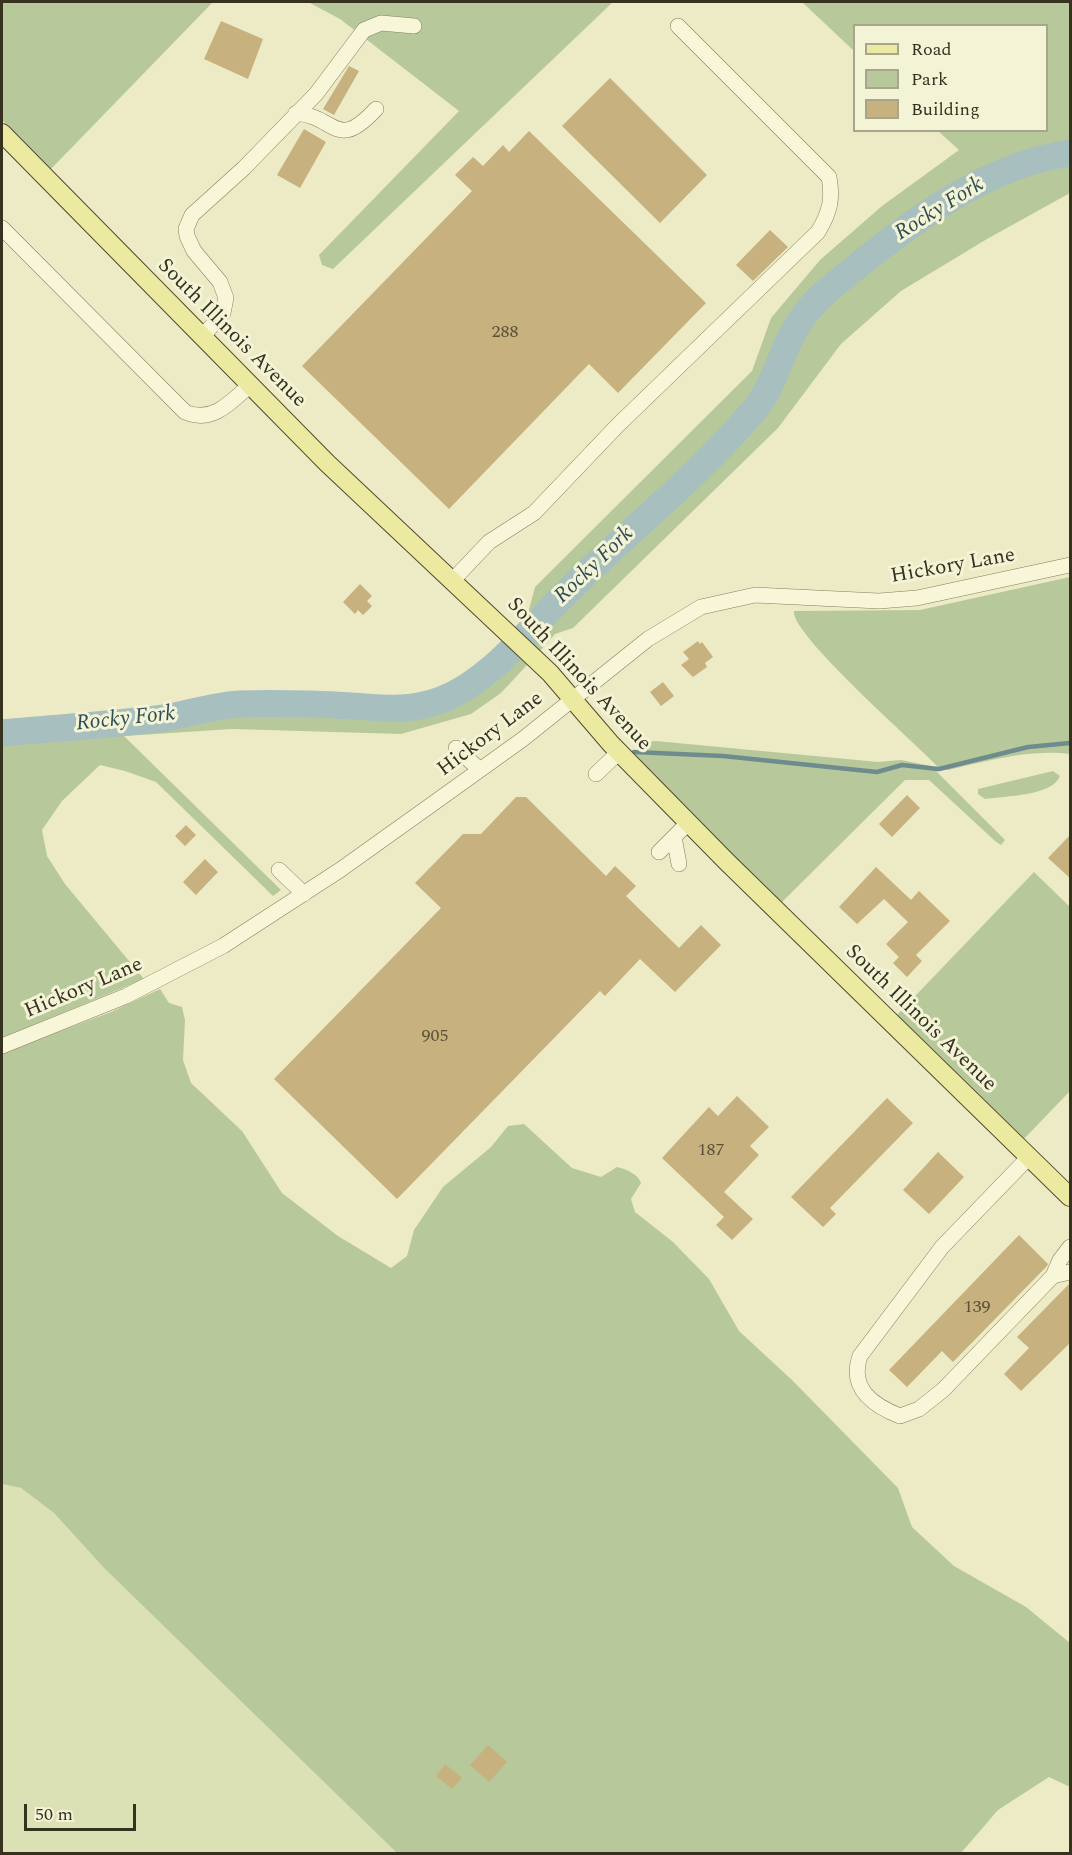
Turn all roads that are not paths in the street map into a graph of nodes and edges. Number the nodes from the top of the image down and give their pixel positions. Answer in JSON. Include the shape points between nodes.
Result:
{"nodes":[{"id":1,"x":414,"y":26,"type":"dead end"},
{"id":2,"x":678,"y":26,"type":"dead end"},
{"id":3,"x":376,"y":109,"type":"dead end"},
{"id":4,"x":296,"y":113,"type":"junction"},
{"id":5,"x":2,"y":133,"type":"edge"},
{"id":6,"x":2,"y":228,"type":"edge"},
{"id":7,"x":202,"y":337,"type":"junction"},
{"id":8,"x":250,"y":385,"type":"junction"},
{"id":9,"x":1071,"y":565,"type":"edge"},
{"id":10,"x":452,"y":581,"type":"junction"},
{"id":11,"x":572,"y":699,"type":"junction"},
{"id":12,"x":456,"y":748,"type":"dead end"},
{"id":13,"x":619,"y":752,"type":"junction"},
{"id":14,"x":480,"y":770,"type":"junction"},
{"id":15,"x":596,"y":774,"type":"dead end"},
{"id":16,"x":688,"y":823,"type":"junction"},
{"id":17,"x":674,"y":837,"type":"junction"},
{"id":18,"x":659,"y":852,"type":"dead end"},
{"id":19,"x":679,"y":864,"type":"dead end"},
{"id":20,"x":279,"y":870,"type":"dead end"},
{"id":21,"x":304,"y":894,"type":"junction"},
{"id":22,"x":2,"y":1046,"type":"edge"},
{"id":23,"x":1029,"y":1156,"type":"junction"},
{"id":24,"x":1070,"y":1194,"type":"edge"},
{"id":25,"x":1071,"y":1246,"type":"edge"},
{"id":26,"x":1071,"y":1272,"type":"edge"},
{"id":27,"x":1053,"y":1276,"type":"junction"}],
"edges":[{"from":1,"to":4,"type":"street","via":[[381,22],[364,30],[316,94]]},
{"from":2,"to":10,"type":"street","via":[[829,177],[832,196],[828,215],[818,232],[534,513],[489,542]]},
{"from":3,"to":4,"type":"street","via":[[356,128],[347,131]]},
{"from":4,"to":7,"type":"street","via":[[188,222],[187,236],[194,251],[220,282],[226,298],[223,313]]},
{"from":5,"to":7,"type":"main road","name":"South Illinois Avenue"},
{"from":6,"to":8,"type":"street","via":[[184,412],[205,417]]},
{"from":7,"to":8,"type":"main road","name":"South Illinois Avenue"},
{"from":8,"to":10,"type":"main road","name":"South Illinois Avenue"},
{"from":9,"to":11,"type":"street","name":"Hickory Lane","via":[[949,593],[894,600],[755,595],[726,600],[701,607],[669,624]]},
{"from":10,"to":11,"type":"main road","name":"South Illinois Avenue","via":[[544,667]]},
{"from":11,"to":13,"type":"main road","name":"South Illinois Avenue"},
{"from":11,"to":14,"type":"street","name":"Hickory Lane"},
{"from":12,"to":14,"type":"street"},
{"from":13,"to":15,"type":"street"},
{"from":13,"to":16,"type":"main road","name":"South Illinois Avenue"},
{"from":14,"to":21,"type":"street","name":"Hickory Lane"},
{"from":16,"to":17,"type":"street"},
{"from":16,"to":23,"type":"main road","name":"South Illinois Avenue"},
{"from":17,"to":18,"type":"street"},
{"from":17,"to":19,"type":"street"},
{"from":20,"to":21,"type":"street"},
{"from":21,"to":22,"type":"street","name":"Hickory Lane","via":[[180,971],[101,1008]]},
{"from":23,"to":24,"type":"main road","name":"South Illinois Avenue"},
{"from":23,"to":27,"type":"street","via":[[942,1247],[860,1356],[857,1384],[883,1409],[900,1416],[919,1409],[943,1390]]},
{"from":25,"to":27,"type":"street"},
{"from":26,"to":27,"type":"street"}]}
